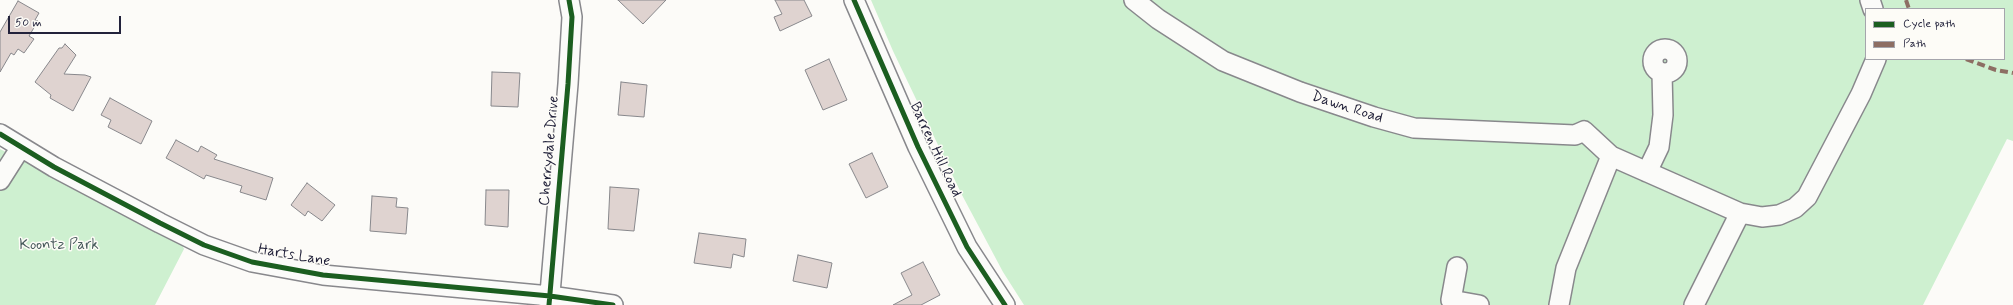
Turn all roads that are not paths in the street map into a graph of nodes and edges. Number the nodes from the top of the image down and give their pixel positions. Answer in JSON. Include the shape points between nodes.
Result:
{"nodes":[{"id":1,"x":569,"y":0,"type":"edge"},
{"id":2,"x":854,"y":0,"type":"edge"},
{"id":3,"x":1134,"y":0,"type":"edge"},
{"id":4,"x":1876,"y":60,"type":"edge"},
{"id":5,"x":1662,"y":73,"type":"dead end"},
{"id":6,"x":0,"y":134,"type":"edge"},
{"id":7,"x":21,"y":147,"type":"junction"},
{"id":8,"x":1611,"y":156,"type":"junction"},
{"id":9,"x":1647,"y":172,"type":"junction"},
{"id":10,"x":0,"y":180,"type":"edge"},
{"id":11,"x":1740,"y":213,"type":"junction"},
{"id":12,"x":1457,"y":267,"type":"dead end"},
{"id":13,"x":549,"y":301,"type":"edge"},
{"id":14,"x":613,"y":305,"type":"edge"},
{"id":15,"x":1004,"y":305,"type":"edge"},
{"id":16,"x":1479,"y":305,"type":"edge"},
{"id":17,"x":1559,"y":305,"type":"edge"},
{"id":18,"x":1694,"y":305,"type":"edge"}],
"edges":[{"from":1,"to":13,"type":"street","name":"Cherrydale Drive","via":[[572,17],[568,84]]},
{"from":2,"to":15,"type":"street","name":"Barren Hill Road","via":[[918,147],[967,247]]},
{"from":3,"to":8,"type":"street","name":"Dawn Road","via":[[1223,61],[1300,92],[1374,117],[1414,128],[1575,135],[1584,131]]},
{"from":4,"to":11,"type":"street","via":[[1861,94],[1807,197],[1795,208],[1779,216],[1762,217]]},
{"from":5,"to":9,"type":"street","via":[[1663,115],[1659,147]]},
{"from":6,"to":7,"type":"street","name":"Harts Lane"},
{"from":7,"to":10,"type":"street"},
{"from":7,"to":13,"type":"street","name":"Harts Lane","via":[[102,193],[204,245],[252,262],[323,275]]},
{"from":8,"to":9,"type":"street"},
{"from":8,"to":17,"type":"street","via":[[1566,268]]},
{"from":9,"to":11,"type":"street"},
{"from":11,"to":18,"type":"street"},
{"from":12,"to":16,"type":"street","via":[[1451,300]]},
{"from":13,"to":14,"type":"street","name":"Harts Lane"}]}
